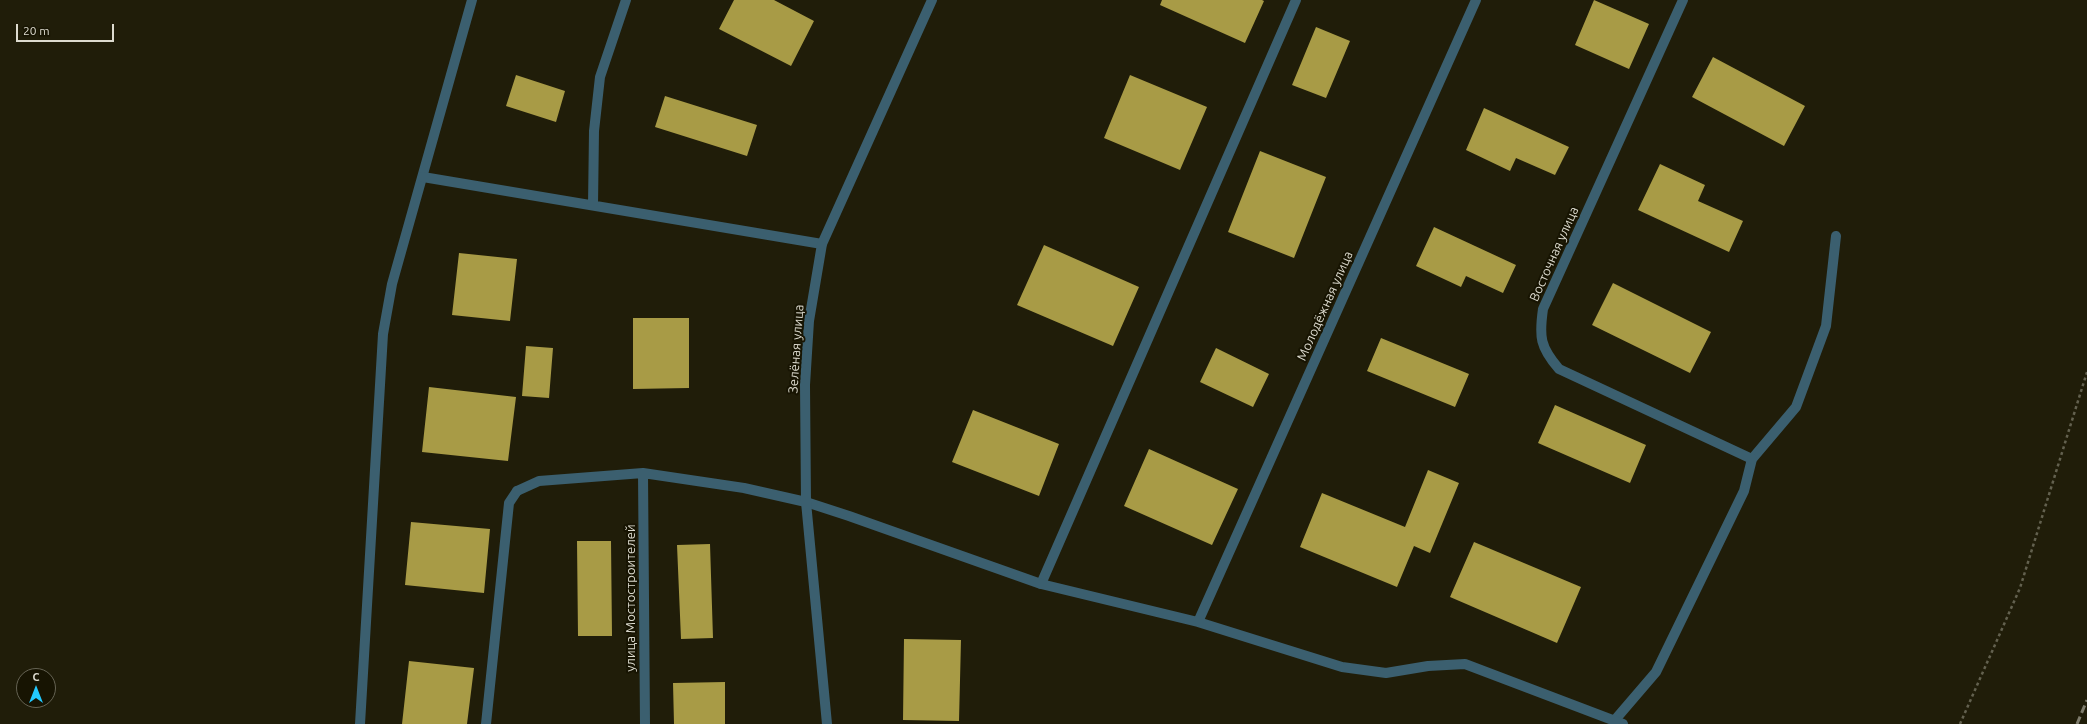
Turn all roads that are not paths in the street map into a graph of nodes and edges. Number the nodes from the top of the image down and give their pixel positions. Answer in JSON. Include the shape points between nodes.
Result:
{"nodes":[{"id":1,"x":472,"y":0,"type":"edge"},
{"id":2,"x":626,"y":0,"type":"edge"},
{"id":3,"x":932,"y":0,"type":"edge"},
{"id":4,"x":1296,"y":0,"type":"edge"},
{"id":5,"x":1476,"y":0,"type":"edge"},
{"id":6,"x":1683,"y":0,"type":"edge"},
{"id":7,"x":423,"y":177,"type":"junction"},
{"id":8,"x":593,"y":205,"type":"junction"},
{"id":9,"x":1836,"y":236,"type":"dead end"},
{"id":10,"x":822,"y":244,"type":"junction"},
{"id":11,"x":1752,"y":459,"type":"junction"},
{"id":12,"x":643,"y":473,"type":"junction"},
{"id":13,"x":806,"y":502,"type":"junction"},
{"id":14,"x":1041,"y":584,"type":"junction"},
{"id":15,"x":1198,"y":622,"type":"junction"},
{"id":16,"x":1619,"y":723,"type":"edge"},
{"id":17,"x":360,"y":724,"type":"edge"},
{"id":18,"x":486,"y":724,"type":"edge"},
{"id":19,"x":644,"y":724,"type":"edge"},
{"id":20,"x":827,"y":724,"type":"edge"}],
"edges":[{"from":1,"to":7,"type":"street"},
{"from":2,"to":8,"type":"street","via":[[600,78],[594,131]]},
{"from":3,"to":10,"type":"street","name":"Зелёная улица"},
{"from":4,"to":14,"type":"street"},
{"from":5,"to":15,"type":"street","name":"Молодёжная улица"},
{"from":6,"to":11,"type":"street","name":"Восточная улица","via":[[1543,309],[1540,329],[1545,352],[1559,369]]},
{"from":7,"to":8,"type":"street"},
{"from":7,"to":17,"type":"street","via":[[392,284],[383,334]]},
{"from":8,"to":10,"type":"street"},
{"from":9,"to":11,"type":"street","via":[[1826,326],[1796,407]]},
{"from":10,"to":13,"type":"street","name":"Зелёная улица","via":[[809,321],[805,377]]},
{"from":11,"to":16,"type":"street","via":[[1744,491],[1656,672]]},
{"from":12,"to":13,"type":"street","via":[[744,488]]},
{"from":12,"to":18,"type":"street","via":[[539,482],[517,491],[510,503]]},
{"from":12,"to":19,"type":"street","name":"улица Мостостроителей"},
{"from":13,"to":14,"type":"street"},
{"from":13,"to":20,"type":"street","name":"Зелёная улица"},
{"from":14,"to":15,"type":"street"},
{"from":15,"to":16,"type":"street","via":[[1342,667],[1386,673],[1428,666],[1465,664]]}]}
